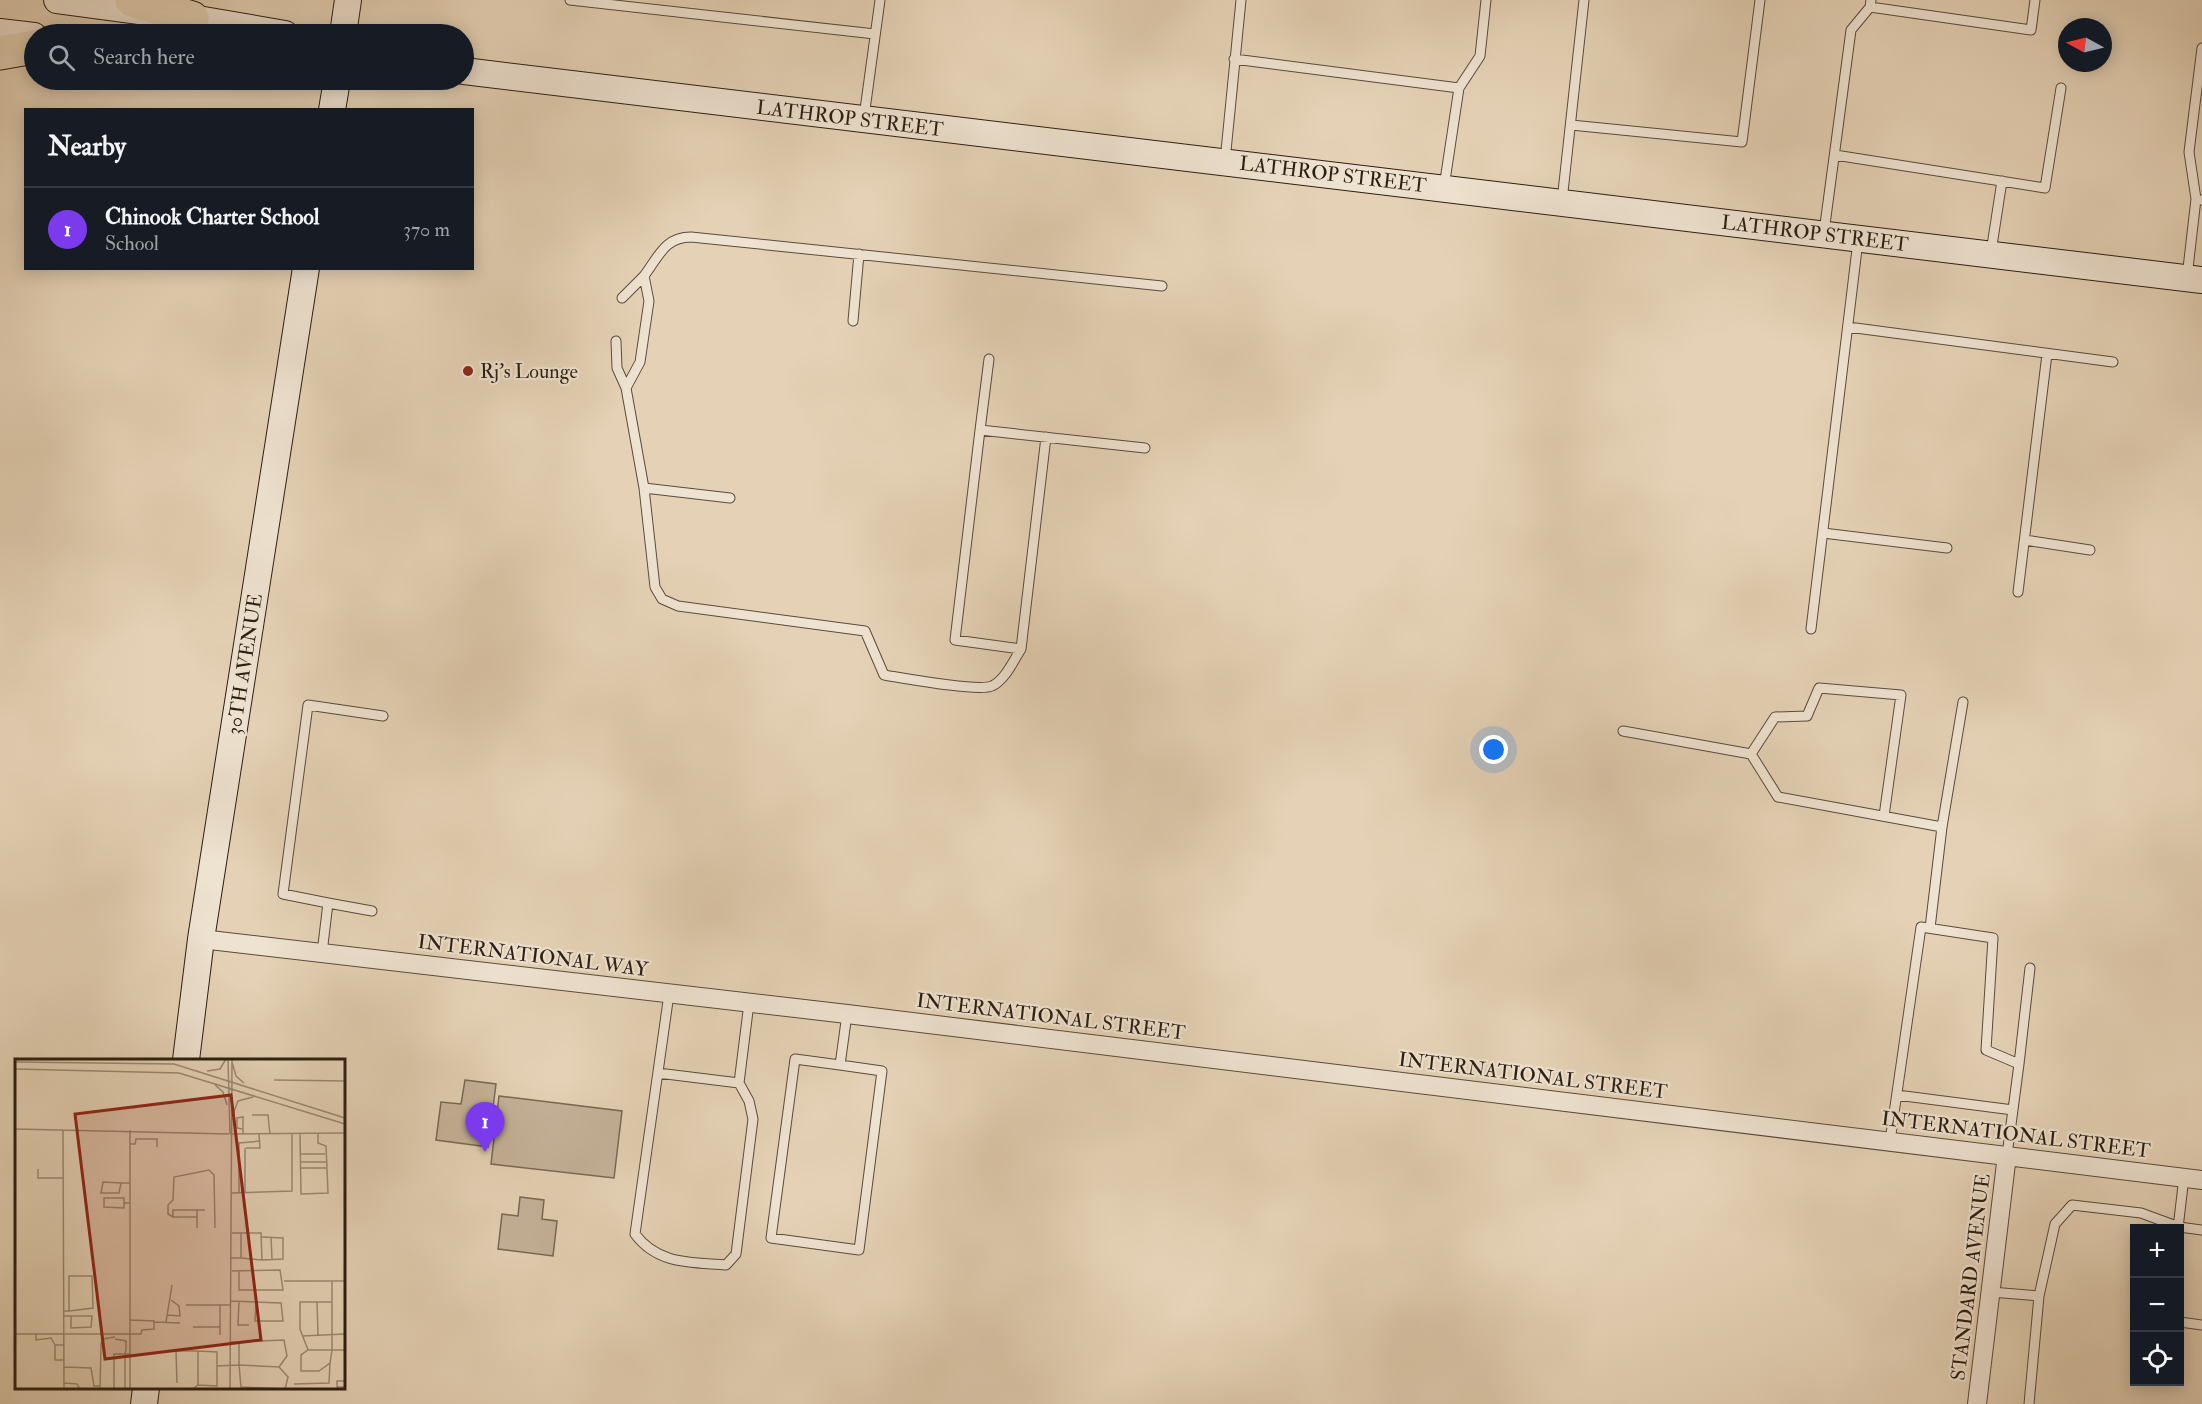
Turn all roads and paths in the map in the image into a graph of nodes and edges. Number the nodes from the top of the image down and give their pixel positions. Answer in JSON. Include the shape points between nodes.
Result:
{"nodes":[{"id":1,"x":57,"y":0,"type":"edge"},
{"id":2,"x":132,"y":0,"type":"edge"},
{"id":3,"x":348,"y":0,"type":"edge"},
{"id":4,"x":570,"y":0,"type":"edge"},
{"id":5,"x":880,"y":0,"type":"edge"},
{"id":6,"x":1241,"y":0,"type":"edge"},
{"id":7,"x":1486,"y":0,"type":"edge"},
{"id":8,"x":1584,"y":0,"type":"edge"},
{"id":9,"x":1760,"y":0,"type":"edge"},
{"id":10,"x":2035,"y":0,"type":"edge"},
{"id":11,"x":1871,"y":4,"type":"edge"},
{"id":12,"x":192,"y":18,"type":"junction"},
{"id":13,"x":227,"y":24,"type":"edge"},
{"id":14,"x":344,"y":24,"type":"edge"},
{"id":15,"x":0,"y":32,"type":"edge"},
{"id":16,"x":875,"y":34,"type":"junction"},
{"id":17,"x":24,"y":35,"type":"edge"},
{"id":18,"x":2202,"y":48,"type":"edge"},
{"id":19,"x":24,"y":49,"type":"edge"},
{"id":20,"x":0,"y":53,"type":"edge"},
{"id":21,"x":1234,"y":59,"type":"junction"},
{"id":22,"x":474,"y":72,"type":"edge"},
{"id":23,"x":1459,"y":88,"type":"junction"},
{"id":24,"x":2061,"y":88,"type":"dead end"},
{"id":25,"x":335,"y":90,"type":"edge"},
{"id":26,"x":332,"y":108,"type":"edge"},
{"id":27,"x":864,"y":119,"type":"junction"},
{"id":28,"x":1571,"y":124,"type":"junction"},
{"id":29,"x":1835,"y":155,"type":"junction"},
{"id":30,"x":1225,"y":161,"type":"junction"},
{"id":31,"x":2002,"y":180,"type":"junction"},
{"id":32,"x":1444,"y":188,"type":"junction"},
{"id":33,"x":2199,"y":200,"type":"edge"},
{"id":34,"x":1562,"y":203,"type":"junction"},
{"id":35,"x":1824,"y":234,"type":"junction"},
{"id":36,"x":1858,"y":238,"type":"junction"},
{"id":37,"x":859,"y":254,"type":"junction"},
{"id":38,"x":1991,"y":254,"type":"junction"},
{"id":39,"x":306,"y":270,"type":"edge"},
{"id":40,"x":644,"y":276,"type":"junction"},
{"id":41,"x":2195,"y":279,"type":"edge"},
{"id":42,"x":1162,"y":286,"type":"dead end"},
{"id":43,"x":622,"y":298,"type":"dead end"},
{"id":44,"x":853,"y":321,"type":"dead end"},
{"id":45,"x":1848,"y":327,"type":"junction"},
{"id":46,"x":616,"y":341,"type":"dead end"},
{"id":47,"x":2048,"y":354,"type":"junction"},
{"id":48,"x":989,"y":359,"type":"dead end"},
{"id":49,"x":2113,"y":362,"type":"dead end"},
{"id":50,"x":626,"y":388,"type":"junction"},
{"id":51,"x":980,"y":430,"type":"junction"},
{"id":52,"x":1046,"y":437,"type":"junction"},
{"id":53,"x":1145,"y":448,"type":"dead end"},
{"id":54,"x":644,"y":488,"type":"junction"},
{"id":55,"x":730,"y":498,"type":"dead end"},
{"id":56,"x":1823,"y":532,"type":"junction"},
{"id":57,"x":2025,"y":540,"type":"junction"},
{"id":58,"x":1947,"y":548,"type":"dead end"},
{"id":59,"x":2090,"y":550,"type":"dead end"},
{"id":60,"x":2018,"y":592,"type":"dead end"},
{"id":61,"x":1811,"y":629,"type":"dead end"},
{"id":62,"x":1021,"y":649,"type":"junction"},
{"id":63,"x":1963,"y":702,"type":"dead end"},
{"id":64,"x":383,"y":716,"type":"dead end"},
{"id":65,"x":1623,"y":732,"type":"dead end"},
{"id":66,"x":1751,"y":754,"type":"junction"},
{"id":67,"x":1884,"y":816,"type":"junction"},
{"id":68,"x":1942,"y":827,"type":"junction"},
{"id":69,"x":328,"y":903,"type":"junction"},
{"id":70,"x":372,"y":911,"type":"dead end"},
{"id":71,"x":1930,"y":928,"type":"junction"},
{"id":72,"x":201,"y":939,"type":"junction"},
{"id":73,"x":322,"y":953,"type":"junction"},
{"id":74,"x":2030,"y":968,"type":"dead end"},
{"id":75,"x":669,"y":994,"type":"junction"},
{"id":76,"x":749,"y":1003,"type":"junction"},
{"id":77,"x":853,"y":1015,"type":"junction"},
{"id":78,"x":186,"y":1059,"type":"edge"},
{"id":79,"x":2019,"y":1064,"type":"junction"},
{"id":80,"x":840,"y":1065,"type":"junction"},
{"id":81,"x":658,"y":1073,"type":"junction"},
{"id":82,"x":739,"y":1083,"type":"junction"},
{"id":83,"x":1897,"y":1095,"type":"junction"},
{"id":84,"x":2013,"y":1110,"type":"junction"},
{"id":85,"x":1890,"y":1141,"type":"junction"},
{"id":86,"x":2007,"y":1155,"type":"junction"},
{"id":87,"x":2193,"y":1179,"type":"edge"},
{"id":88,"x":2169,"y":1224,"type":"edge"},
{"id":89,"x":2180,"y":1224,"type":"edge"},
{"id":90,"x":2184,"y":1228,"type":"edge"},
{"id":91,"x":2202,"y":1230,"type":"edge"},
{"id":92,"x":1991,"y":1292,"type":"junction"},
{"id":93,"x":2038,"y":1296,"type":"junction"},
{"id":94,"x":2184,"y":1323,"type":"edge"},
{"id":95,"x":2202,"y":1325,"type":"edge"},
{"id":96,"x":146,"y":1389,"type":"edge"},
{"id":97,"x":144,"y":1404,"type":"edge"},
{"id":98,"x":1977,"y":1404,"type":"edge"},
{"id":99,"x":2029,"y":1404,"type":"edge"}],
"edges":[{"from":1,"to":12,"type":"main road"},
{"from":2,"to":12,"type":"highway"},
{"from":3,"to":14,"type":"main road"},
{"from":4,"to":16,"type":"lane"},
{"from":5,"to":16,"type":"lane"},
{"from":6,"to":21,"type":"lane"},
{"from":7,"to":23,"type":"lane","via":[[1480,56]]},
{"from":8,"to":28,"type":"lane"},
{"from":9,"to":28,"type":"lane","via":[[1742,142]]},
{"from":10,"to":11,"type":"lane","via":[[2031,30]]},
{"from":11,"to":29,"type":"lane","via":[[1851,30]]},
{"from":12,"to":13,"type":"main road"},
{"from":15,"to":17,"type":"main road"},
{"from":16,"to":27,"type":"lane"},
{"from":18,"to":33,"type":"lane","via":[[2189,152]]},
{"from":19,"to":20,"type":"highway"},
{"from":21,"to":23,"type":"lane"},
{"from":21,"to":30,"type":"lane"},
{"from":22,"to":27,"type":"main road","name":"LATHROP STREET"},
{"from":23,"to":32,"type":"lane"},
{"from":24,"to":31,"type":"lane","via":[[2045,188]]},
{"from":25,"to":26,"type":"main road"},
{"from":27,"to":30,"type":"main road","name":"LATHROP STREET"},
{"from":28,"to":34,"type":"lane"},
{"from":29,"to":31,"type":"lane"},
{"from":29,"to":35,"type":"lane"},
{"from":30,"to":32,"type":"main road","name":"LATHROP STREET"},
{"from":31,"to":38,"type":"lane"},
{"from":32,"to":34,"type":"main road","name":"LATHROP STREET"},
{"from":33,"to":41,"type":"lane"},
{"from":34,"to":35,"type":"main road","name":"LATHROP STREET"},
{"from":35,"to":36,"type":"main road","name":"LATHROP STREET"},
{"from":36,"to":38,"type":"main road","name":"LATHROP STREET"},
{"from":36,"to":45,"type":"lane"},
{"from":37,"to":40,"type":"lane","via":[[681,237],[668,243]]},
{"from":37,"to":42,"type":"lane"},
{"from":37,"to":44,"type":"lane"},
{"from":38,"to":41,"type":"main road","name":"LATHROP STREET"},
{"from":39,"to":72,"type":"main road","name":"30TH AVENUE"},
{"from":40,"to":43,"type":"lane"},
{"from":40,"to":50,"type":"lane","via":[[649,301],[640,362]]},
{"from":45,"to":47,"type":"lane"},
{"from":45,"to":56,"type":"lane"},
{"from":46,"to":50,"type":"lane","via":[[617,368]]},
{"from":47,"to":49,"type":"lane"},
{"from":47,"to":57,"type":"lane"},
{"from":48,"to":51,"type":"lane"},
{"from":50,"to":54,"type":"lane"},
{"from":51,"to":52,"type":"lane"},
{"from":51,"to":62,"type":"lane","via":[[955,640]]},
{"from":52,"to":53,"type":"lane"},
{"from":52,"to":62,"type":"lane"},
{"from":54,"to":55,"type":"lane"},
{"from":54,"to":62,"type":"lane","via":[[655,587],[662,599],[678,606],[865,631],[884,675],[908,679],[985,688],[999,681]]},
{"from":56,"to":58,"type":"lane"},
{"from":56,"to":61,"type":"lane"},
{"from":57,"to":59,"type":"lane"},
{"from":57,"to":60,"type":"lane"},
{"from":63,"to":68,"type":"lane"},
{"from":64,"to":69,"type":"lane","via":[[308,705],[283,894]]},
{"from":65,"to":66,"type":"lane"},
{"from":66,"to":67,"type":"lane","via":[[1778,797]]},
{"from":66,"to":67,"type":"lane","via":[[1775,717],[1807,716],[1819,688],[1901,695]]},
{"from":67,"to":68,"type":"lane"},
{"from":68,"to":71,"type":"lane"},
{"from":69,"to":70,"type":"lane"},
{"from":69,"to":73,"type":"lane"},
{"from":71,"to":79,"type":"lane","via":[[1993,938],[1986,1050]]},
{"from":71,"to":83,"type":"lane","via":[[1921,927]]},
{"from":72,"to":73,"type":"street","name":"INTERNATIONAL WAY"},
{"from":72,"to":78,"type":"main road","name":"30TH AVENUE"},
{"from":73,"to":75,"type":"street","name":"INTERNATIONAL WAY"},
{"from":74,"to":79,"type":"lane"},
{"from":75,"to":76,"type":"street","name":"INTERNATIONAL WAY"},
{"from":75,"to":81,"type":"lane"},
{"from":76,"to":77,"type":"street","name":"INTERNATIONAL WAY"},
{"from":76,"to":82,"type":"lane"},
{"from":77,"to":80,"type":"lane"},
{"from":77,"to":85,"type":"street","name":"INTERNATIONAL STREET"},
{"from":79,"to":84,"type":"lane"},
{"from":80,"to":80,"type":"lane","via":[[795,1059],[771,1238],[858,1250],[882,1071]]},
{"from":81,"to":82,"type":"lane"},
{"from":81,"to":82,"type":"lane","via":[[635,1234],[646,1248],[670,1259],[726,1265],[736,1254],[753,1119]]},
{"from":83,"to":84,"type":"lane"},
{"from":83,"to":85,"type":"lane"},
{"from":84,"to":86,"type":"lane"},
{"from":85,"to":86,"type":"street","name":"INTERNATIONAL STREET"},
{"from":86,"to":87,"type":"street","name":"INTERNATIONAL STREET"},
{"from":86,"to":92,"type":"street","name":"STANDARD AVENUE"},
{"from":87,"to":89,"type":"lane"},
{"from":88,"to":93,"type":"lane","via":[[2141,1213],[2072,1205],[2055,1224]]},
{"from":90,"to":91,"type":"lane"},
{"from":92,"to":93,"type":"lane"},
{"from":92,"to":98,"type":"street","name":"STANDARD AVENUE"},
{"from":93,"to":99,"type":"lane"},
{"from":94,"to":95,"type":"lane"},
{"from":96,"to":97,"type":"main road"}]}
